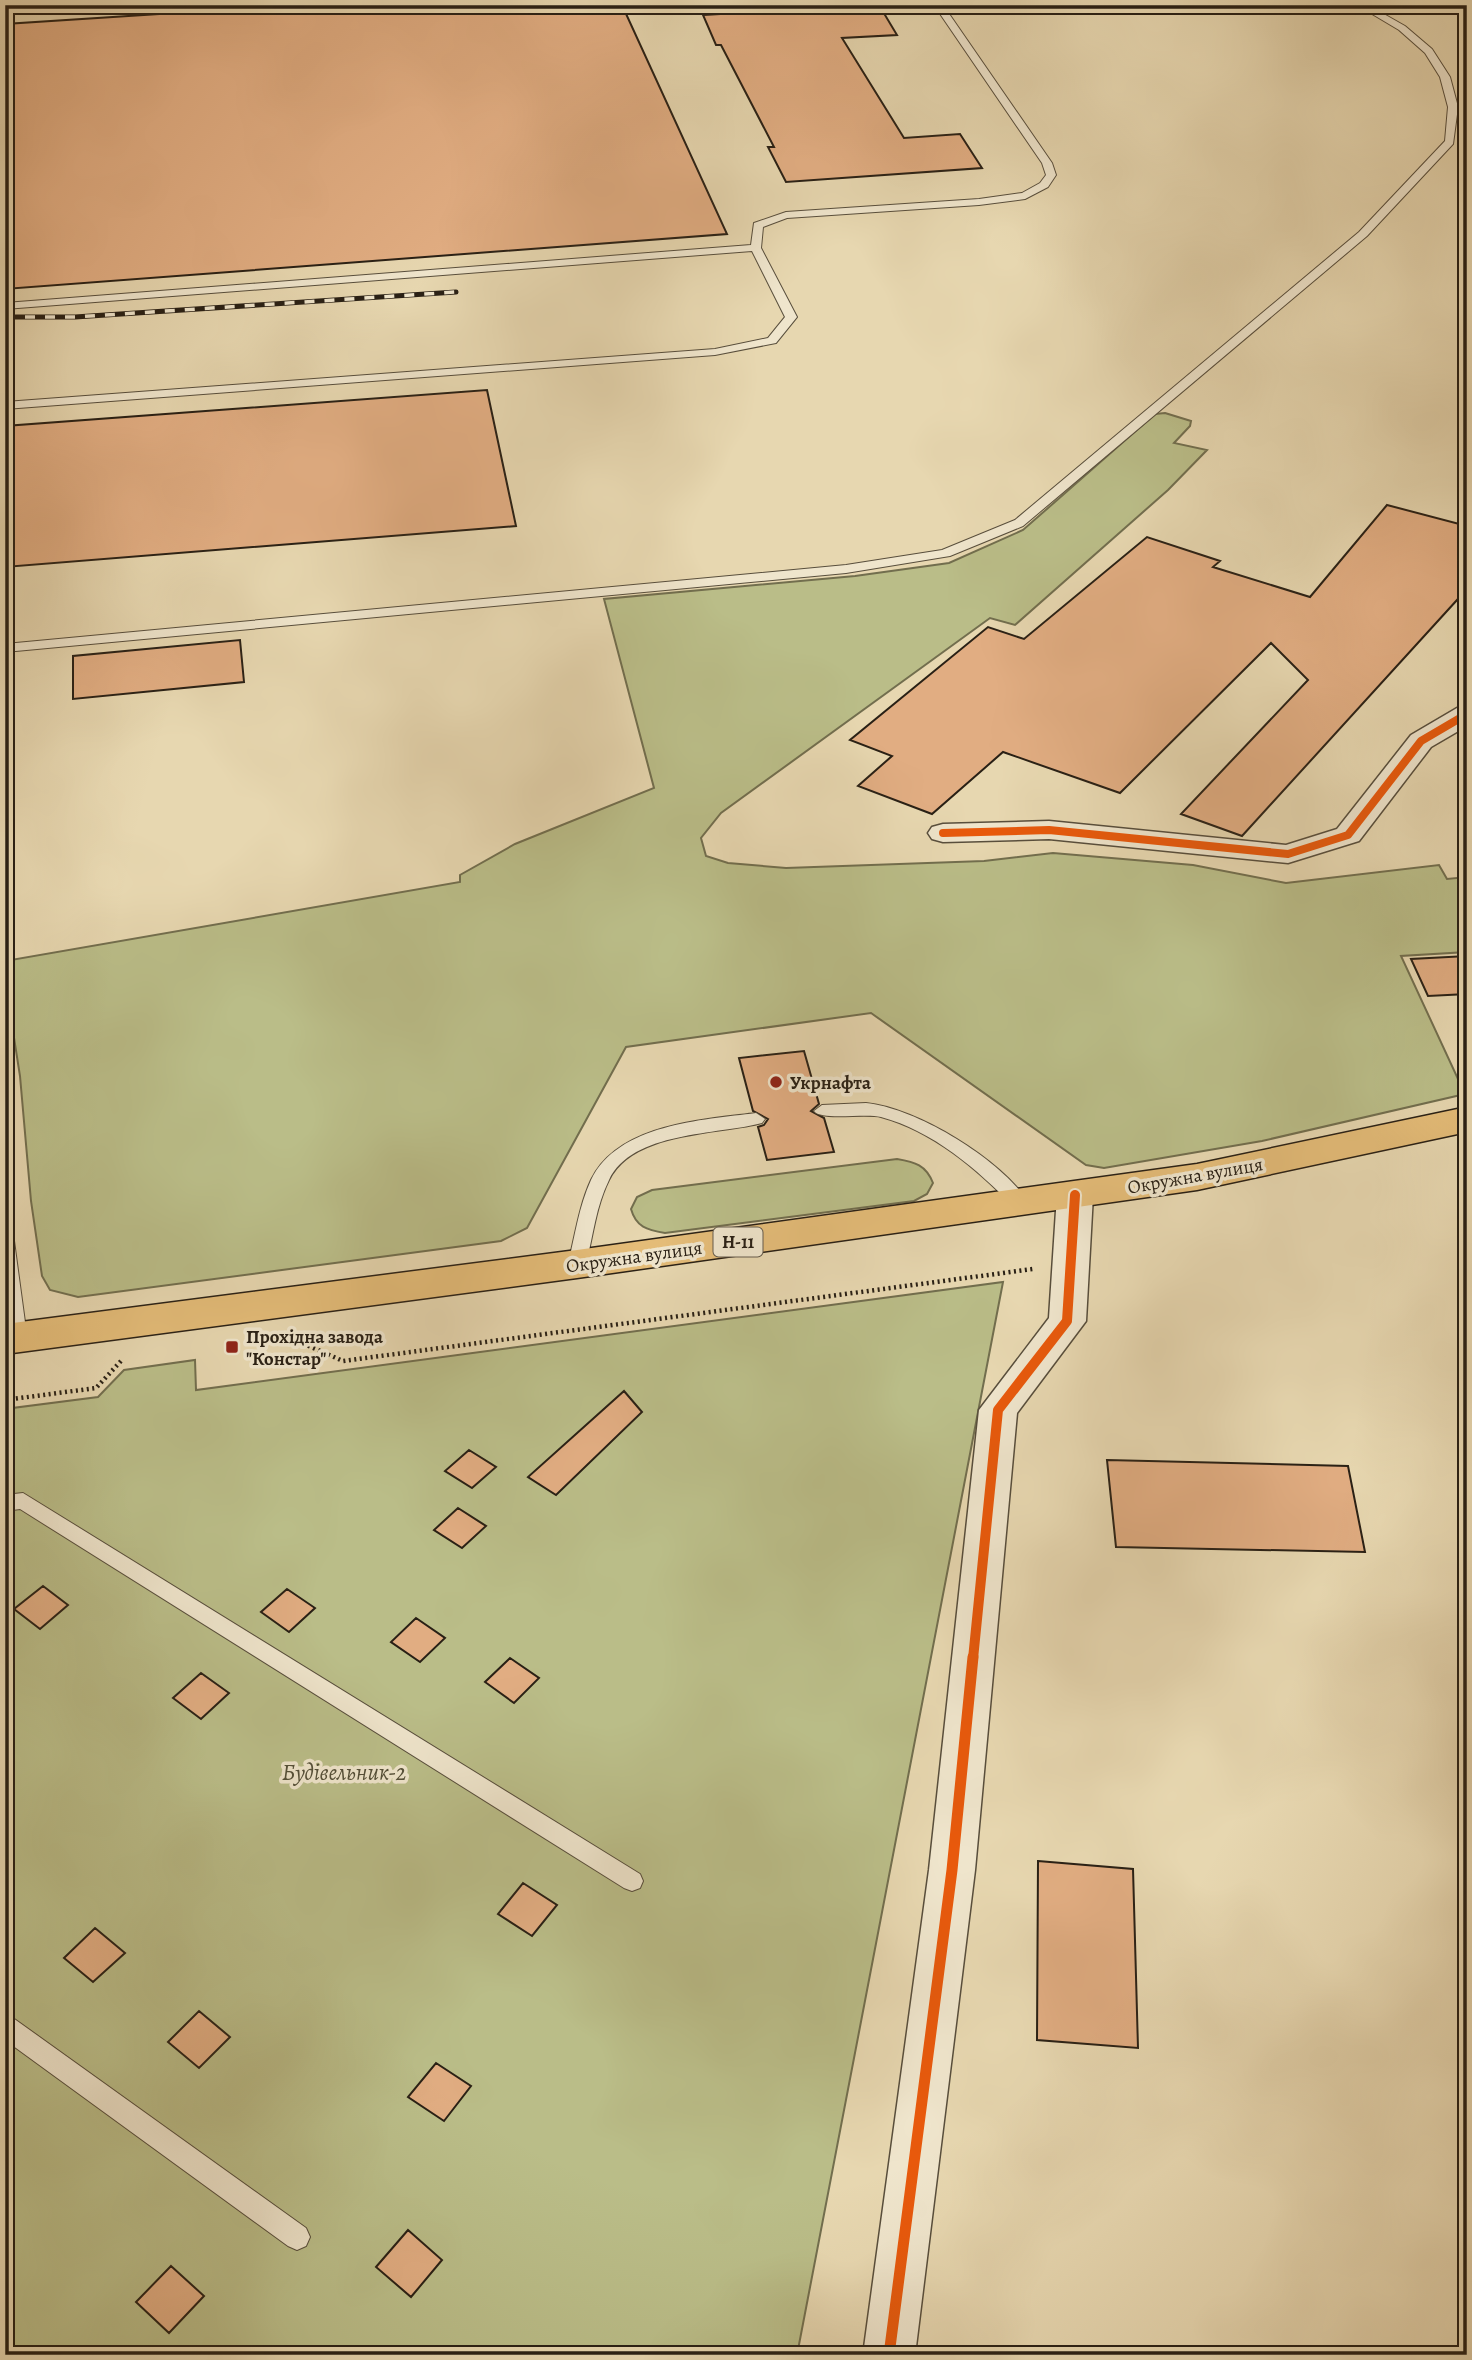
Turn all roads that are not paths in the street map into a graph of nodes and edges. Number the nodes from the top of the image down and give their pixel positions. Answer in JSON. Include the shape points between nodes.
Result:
{"nodes":[{"id":1,"x":938,"y":5,"type":"edge"},
{"id":2,"x":1361,"y":5,"type":"edge"},
{"id":3,"x":756,"y":248,"type":"junction"},
{"id":4,"x":5,"y":306,"type":"edge"},
{"id":5,"x":5,"y":406,"type":"edge"},
{"id":6,"x":5,"y":648,"type":"edge"},
{"id":7,"x":1467,"y":715,"type":"edge"},
{"id":8,"x":943,"y":833,"type":"dead end"},
{"id":9,"x":822,"y":1111,"type":"dead end"},
{"id":10,"x":756,"y":1119,"type":"dead end"},
{"id":11,"x":1467,"y":1119,"type":"edge"},
{"id":12,"x":1075,"y":1195,"type":"junction"},
{"id":13,"x":1020,"y":1203,"type":"junction"},
{"id":14,"x":5,"y":1241,"type":"edge"},
{"id":15,"x":577,"y":1264,"type":"junction"},
{"id":16,"x":11,"y":1338,"type":"edge"},
{"id":17,"x":5,"y":1503,"type":"edge"},
{"id":18,"x":632,"y":1881,"type":"dead end"},
{"id":19,"x":5,"y":2026,"type":"edge"},
{"id":20,"x":297,"y":2237,"type":"dead end"},
{"id":21,"x":889,"y":2355,"type":"edge"}],
"edges":[{"from":1,"to":3,"type":"lane","via":[[1047,163],[1051,175],[1044,185],[1025,196],[979,202],[786,215],[758,225]]},
{"from":2,"to":6,"type":"lane","via":[[1402,28],[1429,51],[1445,77],[1453,107],[1450,142],[1363,234],[1019,523],[945,553],[846,569]]},
{"from":3,"to":4,"type":"lane"},
{"from":3,"to":5,"type":"lane","via":[[791,317],[772,341],[715,352]]},
{"from":7,"to":8,"type":"street","via":[[1421,741],[1348,835],[1288,854],[1049,830]]},
{"from":9,"to":13,"type":"lane","via":[[881,1111],[909,1122],[996,1176]]},
{"from":10,"to":15,"type":"lane","via":[[658,1136],[604,1171]]},
{"from":11,"to":12,"type":"main road","name":"Окружна вулиця","number":"Н-11","via":[[1197,1177]]},
{"from":12,"to":13,"type":"main road","name":"Окружна вулиця","number":"Н-11"},
{"from":12,"to":21,"type":"street","via":[[1067,1321],[998,1409],[953,1870]]},
{"from":13,"to":15,"type":"main road","name":"Окружна вулиця","number":"Н-11"},
{"from":14,"to":16,"type":"lane"},
{"from":15,"to":16,"type":"main road","name":"Окружна вулиця","number":"Н-11"},
{"from":17,"to":18,"type":"lane","via":[[23,1501]]},
{"from":19,"to":20,"type":"lane"}]}
